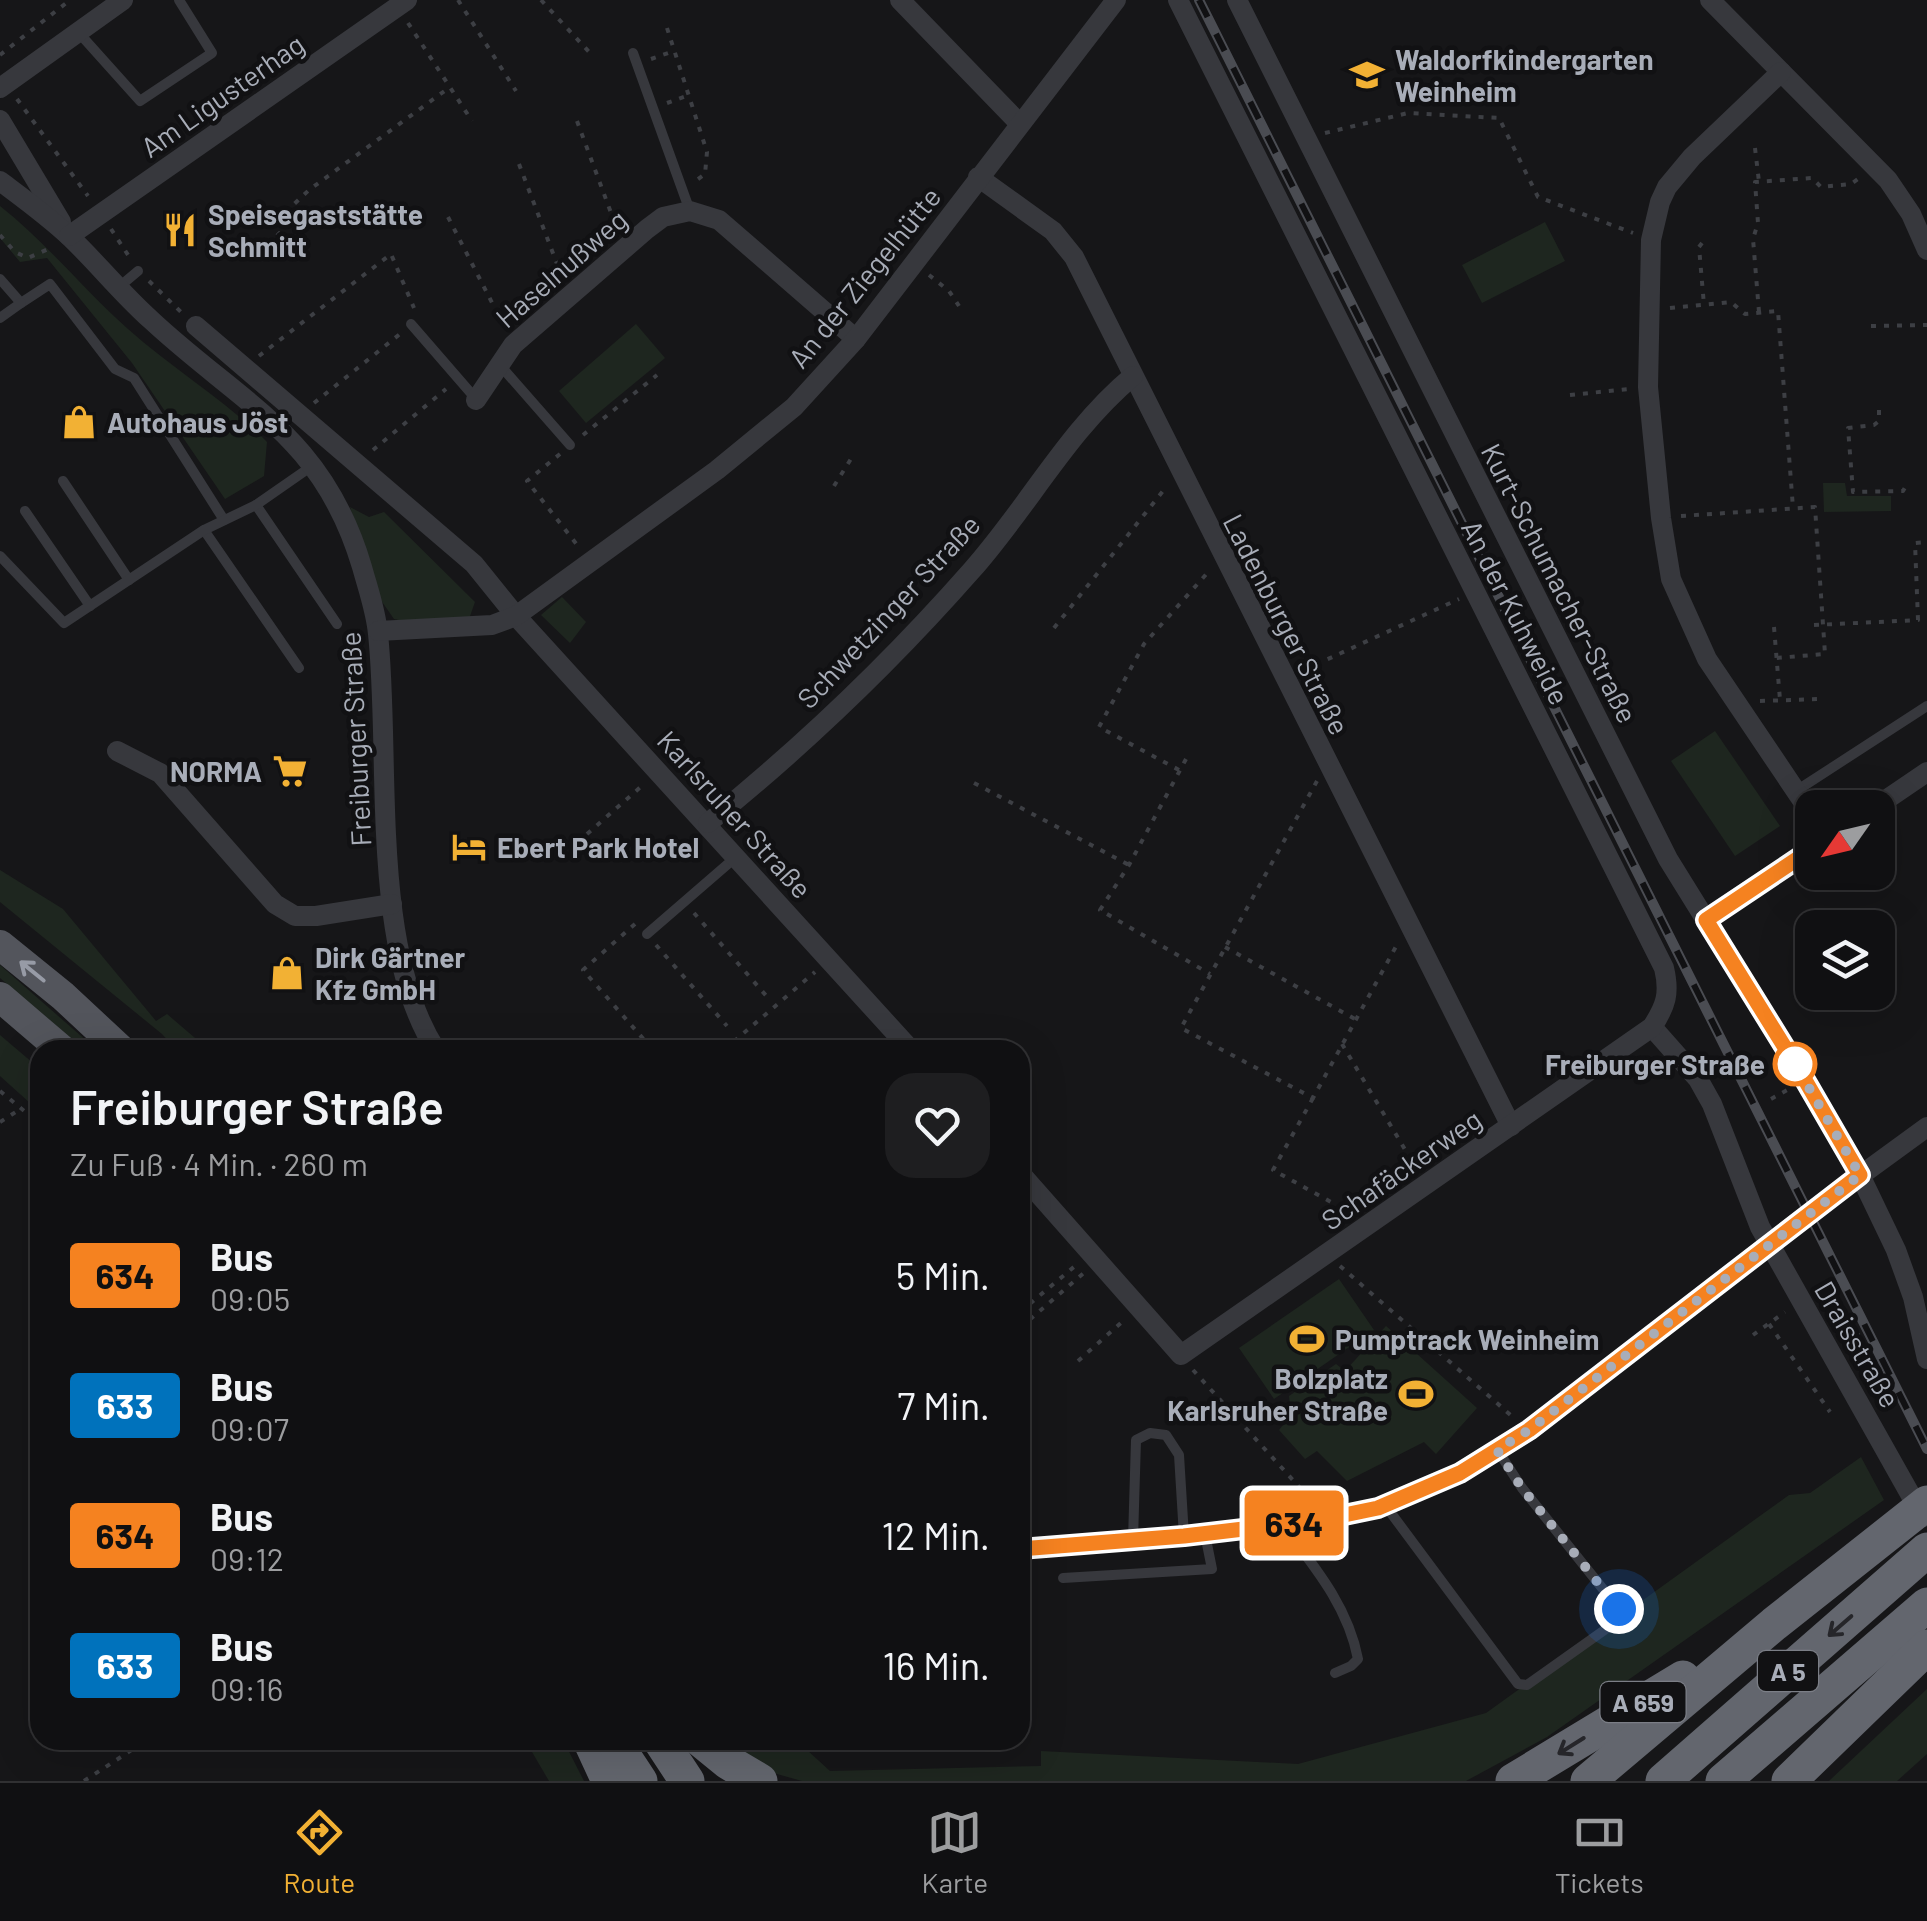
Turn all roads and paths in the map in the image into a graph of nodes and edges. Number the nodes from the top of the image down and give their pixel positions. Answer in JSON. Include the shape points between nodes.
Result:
{"nodes":[{"id":1,"x":70,"y":0,"type":"edge"},
{"id":2,"x":122,"y":0,"type":"edge"},
{"id":3,"x":179,"y":0,"type":"edge"},
{"id":4,"x":458,"y":0,"type":"edge"},
{"id":5,"x":541,"y":0,"type":"edge"},
{"id":6,"x":900,"y":0,"type":"edge"},
{"id":7,"x":1116,"y":0,"type":"edge"},
{"id":8,"x":1178,"y":0,"type":"edge"},
{"id":9,"x":1238,"y":0,"type":"edge"},
{"id":10,"x":1710,"y":0,"type":"edge"},
{"id":11,"x":402,"y":3,"type":"edge"},
{"id":12,"x":666,"y":28,"type":"dead end"},
{"id":13,"x":78,"y":32,"type":"junction"},
{"id":14,"x":674,"y":51,"type":"junction"},
{"id":15,"x":590,"y":53,"type":"dead end"},
{"id":16,"x":0,"y":55,"type":"edge"},
{"id":17,"x":635,"y":58,"type":"joint"},
{"id":18,"x":1781,"y":72,"type":"junction"},
{"id":19,"x":3,"y":86,"type":"edge"},
{"id":20,"x":450,"y":87,"type":"junction"},
{"id":21,"x":516,"y":91,"type":"dead end"},
{"id":22,"x":688,"y":95,"type":"junction"},
{"id":23,"x":653,"y":108,"type":"junction"},
{"id":24,"x":0,"y":120,"type":"edge"},
{"id":25,"x":577,"y":120,"type":"dead end"},
{"id":26,"x":472,"y":121,"type":"dead end"},
{"id":27,"x":1020,"y":124,"type":"junction"},
{"id":28,"x":1306,"y":137,"type":"junction"},
{"id":29,"x":1755,"y":148,"type":"dead end"},
{"id":30,"x":518,"y":164,"type":"dead end"},
{"id":31,"x":1874,"y":166,"type":"junction"},
{"id":32,"x":978,"y":177,"type":"junction"},
{"id":33,"x":0,"y":181,"type":"edge"},
{"id":34,"x":1758,"y":182,"type":"junction"},
{"id":35,"x":686,"y":201,"type":"junction"},
{"id":36,"x":102,"y":214,"type":"junction"},
{"id":37,"x":448,"y":216,"type":"dead end"},
{"id":38,"x":0,"y":234,"type":"edge"},
{"id":39,"x":69,"y":236,"type":"junction"},
{"id":40,"x":1651,"y":240,"type":"junction"},
{"id":41,"x":1702,"y":242,"type":"dead end"},
{"id":42,"x":268,"y":245,"type":"dead end"},
{"id":43,"x":624,"y":248,"type":"junction"},
{"id":44,"x":1927,"y":250,"type":"edge"},
{"id":45,"x":914,"y":263,"type":"junction"},
{"id":46,"x":138,"y":270,"type":"junction"},
{"id":47,"x":0,"y":279,"type":"edge"},
{"id":48,"x":118,"y":288,"type":"junction"},
{"id":49,"x":569,"y":296,"type":"junction"},
{"id":50,"x":21,"y":302,"type":"junction"},
{"id":51,"x":1704,"y":305,"type":"junction"},
{"id":52,"x":959,"y":306,"type":"dead end"},
{"id":53,"x":1649,"y":310,"type":"junction"},
{"id":54,"x":1760,"y":312,"type":"junction"},
{"id":55,"x":0,"y":318,"type":"edge"},
{"id":56,"x":411,"y":324,"type":"junction"},
{"id":57,"x":1927,"y":325,"type":"edge"},
{"id":58,"x":196,"y":326,"type":"joint"},
{"id":59,"x":1871,"y":326,"type":"dead end"},
{"id":60,"x":856,"y":340,"type":"junction"},
{"id":61,"x":513,"y":345,"type":"junction"},
{"id":62,"x":500,"y":364,"type":"junction"},
{"id":63,"x":243,"y":368,"type":"junction"},
{"id":64,"x":657,"y":375,"type":"dead end"},
{"id":65,"x":1133,"y":376,"type":"junction"},
{"id":66,"x":458,"y":379,"type":"junction"},
{"id":67,"x":1648,"y":387,"type":"junction"},
{"id":68,"x":1570,"y":394,"type":"dead end"},
{"id":69,"x":476,"y":400,"type":"joint"},
{"id":70,"x":1878,"y":410,"type":"dead end"},
{"id":71,"x":300,"y":415,"type":"junction"},
{"id":72,"x":570,"y":446,"type":"junction"},
{"id":73,"x":854,"y":454,"type":"dead end"},
{"id":74,"x":313,"y":465,"type":"junction"},
{"id":75,"x":355,"y":465,"type":"junction"},
{"id":76,"x":1179,"y":470,"type":"junction"},
{"id":77,"x":63,"y":482,"type":"dead end"},
{"id":78,"x":1907,"y":484,"type":"dead end"},
{"id":79,"x":834,"y":486,"type":"dead end"},
{"id":80,"x":256,"y":505,"type":"junction"},
{"id":81,"x":1793,"y":508,"type":"junction"},
{"id":82,"x":25,"y":511,"type":"dead end"},
{"id":83,"x":1661,"y":518,"type":"junction"},
{"id":84,"x":224,"y":520,"type":"junction"},
{"id":85,"x":204,"y":530,"type":"junction"},
{"id":86,"x":1927,"y":542,"type":"edge"},
{"id":87,"x":0,"y":556,"type":"edge"},
{"id":88,"x":591,"y":562,"type":"junction"},
{"id":89,"x":1226,"y":562,"type":"junction"},
{"id":90,"x":129,"y":580,"type":"junction"},
{"id":91,"x":1474,"y":592,"type":"junction"},
{"id":92,"x":90,"y":606,"type":"junction"},
{"id":93,"x":516,"y":616,"type":"junction"},
{"id":94,"x":338,"y":624,"type":"dead end"},
{"id":95,"x":1823,"y":624,"type":"junction"},
{"id":96,"x":1814,"y":625,"type":"dead end"},
{"id":97,"x":1054,"y":628,"type":"dead end"},
{"id":98,"x":1774,"y":628,"type":"dead end"},
{"id":99,"x":378,"y":631,"type":"junction"},
{"id":100,"x":1776,"y":658,"type":"junction"},
{"id":101,"x":299,"y":668,"type":"dead end"},
{"id":102,"x":1286,"y":678,"type":"junction"},
{"id":103,"x":1820,"y":699,"type":"dead end"},
{"id":104,"x":1780,"y":700,"type":"junction"},
{"id":105,"x":1736,"y":702,"type":"junction"},
{"id":106,"x":1927,"y":706,"type":"edge"},
{"id":107,"x":117,"y":750,"type":"dead end"},
{"id":108,"x":1186,"y":759,"type":"dead end"},
{"id":109,"x":1180,"y":770,"type":"junction"},
{"id":110,"x":659,"y":771,"type":"junction"},
{"id":111,"x":1330,"y":771,"type":"junction"},
{"id":112,"x":1927,"y":772,"type":"edge"},
{"id":113,"x":974,"y":783,"type":"dead end"},
{"id":114,"x":1796,"y":790,"type":"joint"},
{"id":115,"x":1895,"y":794,"type":"edge"},
{"id":116,"x":708,"y":824,"type":"junction"},
{"id":117,"x":587,"y":834,"type":"dead end"},
{"id":118,"x":736,"y":856,"type":"junction"},
{"id":119,"x":1795,"y":860,"type":"edge"},
{"id":120,"x":1129,"y":865,"type":"junction"},
{"id":121,"x":684,"y":902,"type":"junction"},
{"id":122,"x":392,"y":904,"type":"junction"},
{"id":123,"x":1706,"y":920,"type":"junction"},
{"id":124,"x":1411,"y":933,"type":"junction"},
{"id":125,"x":647,"y":934,"type":"joint"},
{"id":126,"x":0,"y":946,"type":"edge"},
{"id":127,"x":1225,"y":947,"type":"junction"},
{"id":128,"x":830,"y":959,"type":"junction"},
{"id":129,"x":1210,"y":974,"type":"junction"},
{"id":130,"x":0,"y":996,"type":"edge"},
{"id":131,"x":770,"y":999,"type":"dead end"},
{"id":132,"x":1355,"y":1019,"type":"junction"},
{"id":133,"x":728,"y":1026,"type":"dead end"},
{"id":134,"x":1652,"y":1027,"type":"junction"},
{"id":135,"x":51,"y":1040,"type":"edge"},
{"id":136,"x":111,"y":1040,"type":"edge"},
{"id":137,"x":431,"y":1040,"type":"edge"},
{"id":138,"x":736,"y":1040,"type":"edge"},
{"id":139,"x":902,"y":1040,"type":"edge"},
{"id":140,"x":1342,"y":1044,"type":"junction"},
{"id":141,"x":0,"y":1091,"type":"edge"},
{"id":142,"x":1312,"y":1098,"type":"junction"},
{"id":143,"x":22,"y":1108,"type":"junction"},
{"id":144,"x":30,"y":1115,"type":"edge"},
{"id":145,"x":0,"y":1122,"type":"edge"},
{"id":146,"x":1511,"y":1126,"type":"junction"},
{"id":147,"x":1927,"y":1126,"type":"edge"},
{"id":148,"x":1860,"y":1175,"type":"junction"},
{"id":149,"x":1030,"y":1184,"type":"edge"},
{"id":150,"x":1426,"y":1185,"type":"junction"},
{"id":151,"x":1370,"y":1224,"type":"junction"},
{"id":152,"x":1770,"y":1245,"type":"junction"},
{"id":153,"x":1327,"y":1255,"type":"junction"},
{"id":154,"x":1094,"y":1257,"type":"junction"},
{"id":155,"x":1800,"y":1300,"type":"junction"},
{"id":156,"x":1030,"y":1305,"type":"edge"},
{"id":157,"x":1138,"y":1308,"type":"junction"},
{"id":158,"x":1030,"y":1318,"type":"edge"},
{"id":159,"x":1769,"y":1324,"type":"junction"},
{"id":160,"x":1754,"y":1335,"type":"dead end"},
{"id":161,"x":1180,"y":1355,"type":"junction"},
{"id":162,"x":1927,"y":1359,"type":"edge"},
{"id":163,"x":1078,"y":1360,"type":"dead end"},
{"id":164,"x":1830,"y":1412,"type":"dead end"},
{"id":165,"x":1529,"y":1430,"type":"junction"},
{"id":166,"x":1497,"y":1450,"type":"junction"},
{"id":167,"x":1927,"y":1503,"type":"edge"},
{"id":168,"x":1385,"y":1504,"type":"junction"},
{"id":169,"x":1320,"y":1520,"type":"junction"},
{"id":170,"x":1282,"y":1524,"type":"junction"},
{"id":171,"x":1912,"y":1526,"type":"edge"},
{"id":172,"x":1195,"y":1534,"type":"junction"},
{"id":173,"x":1134,"y":1540,"type":"junction"},
{"id":174,"x":1030,"y":1548,"type":"edge"},
{"id":175,"x":1920,"y":1556,"type":"edge"},
{"id":176,"x":1063,"y":1578,"type":"dead end"},
{"id":177,"x":1927,"y":1605,"type":"edge"},
{"id":178,"x":1774,"y":1624,"type":"junction"},
{"id":179,"x":1927,"y":1647,"type":"edge"},
{"id":180,"x":1335,"y":1673,"type":"dead end"},
{"id":181,"x":132,"y":1750,"type":"edge"},
{"id":182,"x":594,"y":1750,"type":"edge"},
{"id":183,"x":620,"y":1750,"type":"edge"},
{"id":184,"x":667,"y":1750,"type":"edge"},
{"id":185,"x":713,"y":1750,"type":"edge"},
{"id":186,"x":84,"y":1781,"type":"edge"},
{"id":187,"x":608,"y":1781,"type":"edge"},
{"id":188,"x":640,"y":1781,"type":"edge"},
{"id":189,"x":687,"y":1781,"type":"edge"},
{"id":190,"x":760,"y":1781,"type":"edge"},
{"id":191,"x":1512,"y":1781,"type":"edge"},
{"id":192,"x":1588,"y":1781,"type":"edge"},
{"id":193,"x":1663,"y":1781,"type":"edge"},
{"id":194,"x":1723,"y":1781,"type":"edge"},
{"id":195,"x":1789,"y":1781,"type":"edge"}],
"edges":[{"from":1,"to":16,"type":"path"},
{"from":2,"to":13,"type":"street"},
{"from":3,"to":13,"type":"lane","via":[[212,53],[140,101]]},
{"from":4,"to":21,"type":"path"},
{"from":5,"to":15,"type":"path"},
{"from":6,"to":27,"type":"street"},
{"from":7,"to":27,"type":"street","name":"An der Ziegelhütte"},
{"from":8,"to":91,"type":"street","name":"An der Kuhweide"},
{"from":9,"to":28,"type":"street","name":"Kurt-Schumacher-Straße"},
{"from":10,"to":18,"type":"street"},
{"from":11,"to":20,"type":"path"},
{"from":11,"to":36,"type":"street","name":"Am Ligusterhag"},
{"from":12,"to":14,"type":"path"},
{"from":13,"to":19,"type":"street"},
{"from":14,"to":17,"type":"path"},
{"from":14,"to":22,"type":"path"},
{"from":17,"to":23,"type":"lane"},
{"from":18,"to":31,"type":"street"},
{"from":18,"to":40,"type":"street","via":[[1667,187]]},
{"from":19,"to":36,"type":"path"},
{"from":20,"to":26,"type":"path"},
{"from":20,"to":42,"type":"path","via":[[310,190]]},
{"from":22,"to":23,"type":"path"},
{"from":22,"to":35,"type":"path","via":[[707,152],[705,174]]},
{"from":23,"to":35,"type":"lane"},
{"from":24,"to":39,"type":"street","name":"Freiburger Straße"},
{"from":25,"to":43,"type":"path"},
{"from":27,"to":32,"type":"street","name":"An der Ziegelhütte"},
{"from":28,"to":40,"type":"path","via":[[1408,113],[1499,118],[1538,197]]},
{"from":28,"to":123,"type":"street","name":"Kurt-Schumacher-Straße","via":[[1668,859]]},
{"from":29,"to":34,"type":"path"},
{"from":30,"to":49,"type":"path"},
{"from":31,"to":34,"type":"path","via":[[1852,184],[1821,187],[1812,178]]},
{"from":31,"to":44,"type":"street","via":[[1902,201]]},
{"from":32,"to":45,"type":"street","name":"An der Ziegelhütte"},
{"from":32,"to":65,"type":"street","name":"Ladenburger Straße","via":[[1053,231],[1074,258]]},
{"from":33,"to":39,"type":"street","name":"Freiburger Straße"},
{"from":34,"to":54,"type":"path","via":[[1753,239]]},
{"from":35,"to":43,"type":"street","name":"Haselnußweg"},
{"from":35,"to":60,"type":"street","via":[[719,220]]},
{"from":36,"to":39,"type":"street","name":"Am Ligusterhag"},
{"from":36,"to":46,"type":"path"},
{"from":37,"to":61,"type":"path"},
{"from":38,"to":39,"type":"path","via":[[28,258]]},
{"from":39,"to":48,"type":"street","name":"Freiburger Straße"},
{"from":40,"to":53,"type":"street"},
{"from":41,"to":51,"type":"path"},
{"from":43,"to":49,"type":"street","name":"Haselnußweg"},
{"from":45,"to":52,"type":"path"},
{"from":45,"to":60,"type":"street","name":"An der Ziegelhütte"},
{"from":46,"to":48,"type":"lane"},
{"from":46,"to":58,"type":"path"},
{"from":47,"to":50,"type":"lane"},
{"from":48,"to":74,"type":"street","name":"Freiburger Straße","via":[[278,425]]},
{"from":49,"to":61,"type":"street","name":"Haselnußweg"},
{"from":50,"to":55,"type":"lane"},
{"from":50,"to":84,"type":"lane","via":[[50,284],[115,369],[134,378]]},
{"from":51,"to":53,"type":"path"},
{"from":51,"to":54,"type":"path","via":[[1732,302],[1745,314]]},
{"from":53,"to":67,"type":"street"},
{"from":54,"to":81,"type":"path","via":[[1778,311]]},
{"from":56,"to":63,"type":"path","via":[[418,317],[391,254]]},
{"from":56,"to":66,"type":"lane"},
{"from":56,"to":71,"type":"path"},
{"from":57,"to":59,"type":"path"},
{"from":58,"to":63,"type":"street","name":"Karlsruher Straße"},
{"from":60,"to":88,"type":"street","name":"An der Ziegelhütte","via":[[783,416]]},
{"from":61,"to":62,"type":"street","name":"Haselnußweg"},
{"from":62,"to":69,"type":"street","name":"Haselnußweg"},
{"from":62,"to":72,"type":"lane","name":"Haselnußweg"},
{"from":63,"to":71,"type":"street","name":"Karlsruher Straße"},
{"from":64,"to":72,"type":"path"},
{"from":65,"to":76,"type":"street","name":"Ladenburger Straße"},
{"from":65,"to":116,"type":"street","name":"Schwetzinger Straße","via":[[1076,435],[974,568],[836,709]]},
{"from":66,"to":69,"type":"lane"},
{"from":66,"to":75,"type":"path"},
{"from":67,"to":68,"type":"path"},
{"from":67,"to":83,"type":"street"},
{"from":70,"to":78,"type":"path","via":[[1874,425],[1848,428],[1852,492],[1903,491]]},
{"from":71,"to":75,"type":"street","name":"Karlsruher Straße"},
{"from":72,"to":88,"type":"path","via":[[527,481]]},
{"from":73,"to":79,"type":"path"},
{"from":74,"to":80,"type":"lane"},
{"from":74,"to":99,"type":"street","name":"Freiburger Straße","via":[[343,514]]},
{"from":75,"to":93,"type":"street","name":"Karlsruher Straße","via":[[474,564]]},
{"from":76,"to":89,"type":"street","name":"Ladenburger Straße"},
{"from":76,"to":97,"type":"path"},
{"from":77,"to":90,"type":"lane"},
{"from":80,"to":84,"type":"lane"},
{"from":80,"to":94,"type":"lane"},
{"from":81,"to":83,"type":"path"},
{"from":81,"to":95,"type":"path","via":[[1815,507]]},
{"from":82,"to":92,"type":"lane"},
{"from":83,"to":105,"type":"street","via":[[1671,579],[1707,659]]},
{"from":84,"to":85,"type":"lane"},
{"from":85,"to":90,"type":"lane"},
{"from":85,"to":101,"type":"lane"},
{"from":86,"to":95,"type":"path","via":[[1915,542],[1918,620]]},
{"from":87,"to":92,"type":"lane","via":[[64,623]]},
{"from":88,"to":93,"type":"street","name":"An der Ziegelhütte"},
{"from":89,"to":102,"type":"street","name":"Ladenburger Straße"},
{"from":89,"to":109,"type":"path","via":[[1206,572],[1144,644],[1099,727]]},
{"from":90,"to":92,"type":"lane"},
{"from":91,"to":102,"type":"path"},
{"from":91,"to":134,"type":"street","name":"An der Kuhweide","via":[[1664,968],[1669,989]]},
{"from":93,"to":99,"type":"street","via":[[492,625]]},
{"from":93,"to":110,"type":"street","name":"Karlsruher Straße"},
{"from":95,"to":96,"type":"path"},
{"from":95,"to":100,"type":"path","via":[[1825,654]]},
{"from":98,"to":100,"type":"path"},
{"from":99,"to":122,"type":"street","name":"Freiburger Straße"},
{"from":100,"to":104,"type":"path"},
{"from":102,"to":111,"type":"street","name":"Ladenburger Straße"},
{"from":103,"to":104,"type":"path"},
{"from":104,"to":105,"type":"path"},
{"from":105,"to":114,"type":"street"},
{"from":106,"to":114,"type":"lane"},
{"from":107,"to":122,"type":"street","via":[[160,773],[275,904],[295,916]]},
{"from":108,"to":109,"type":"path"},
{"from":109,"to":120,"type":"path"},
{"from":110,"to":116,"type":"street","name":"Karlsruher Straße"},
{"from":110,"to":117,"type":"path"},
{"from":111,"to":124,"type":"street","name":"Ladenburger Straße"},
{"from":111,"to":127,"type":"path","via":[[1315,782]]},
{"from":112,"to":115,"type":"street"},
{"from":113,"to":120,"type":"path"},
{"from":116,"to":118,"type":"street","name":"Karlsruher Straße"},
{"from":118,"to":121,"type":"lane"},
{"from":118,"to":128,"type":"street","name":"Karlsruher Straße"},
{"from":119,"to":123,"type":"street"},
{"from":120,"to":129,"type":"path","via":[[1100,910]]},
{"from":121,"to":125,"type":"lane"},
{"from":121,"to":131,"type":"path"},
{"from":122,"to":137,"type":"street","name":"Freiburger Straße","via":[[418,1016]]},
{"from":123,"to":148,"type":"street","name":"Kurt-Schumacher-Straße"},
{"from":124,"to":132,"type":"path","via":[[1397,942]]},
{"from":124,"to":146,"type":"street","name":"Ladenburger Straße"},
{"from":125,"to":133,"type":"path"},
{"from":136,"to":126,"type":"main road","one_way":true},
{"from":127,"to":129,"type":"path"},
{"from":127,"to":132,"type":"path"},
{"from":128,"to":138,"type":"path"},
{"from":128,"to":139,"type":"street","name":"Karlsruher Straße"},
{"from":129,"to":142,"type":"path","via":[[1181,1028]]},
{"from":130,"to":135,"type":"main road"},
{"from":132,"to":140,"type":"path"},
{"from":134,"to":146,"type":"street","name":"Schafäckerweg"},
{"from":134,"to":152,"type":"street","via":[[1683,1058],[1712,1104]]},
{"from":140,"to":142,"type":"path"},
{"from":140,"to":150,"type":"path"},
{"from":141,"to":143,"type":"path"},
{"from":142,"to":151,"type":"path","via":[[1274,1170]]},
{"from":143,"to":144,"type":"path"},
{"from":143,"to":145,"type":"path"},
{"from":146,"to":150,"type":"street","name":"Schafäckerweg"},
{"from":147,"to":148,"type":"street"},
{"from":148,"to":152,"type":"street"},
{"from":148,"to":162,"type":"street","name":"Kurt-Schumacher-Straße","via":[[1896,1250]]},
{"from":149,"to":154,"type":"street"},
{"from":150,"to":151,"type":"street","name":"Schafäckerweg"},
{"from":151,"to":153,"type":"street","name":"Schafäckerweg"},
{"from":152,"to":155,"type":"street","name":"Draisstraße"},
{"from":152,"to":165,"type":"street"},
{"from":153,"to":161,"type":"street","name":"Schafäckerweg"},
{"from":153,"to":165,"type":"path"},
{"from":154,"to":156,"type":"path"},
{"from":154,"to":157,"type":"street"},
{"from":154,"to":158,"type":"path"},
{"from":155,"to":159,"type":"path"},
{"from":155,"to":171,"type":"street","name":"Draisstraße","via":[[1897,1466]]},
{"from":157,"to":161,"type":"street"},
{"from":157,"to":163,"type":"path"},
{"from":159,"to":160,"type":"path"},
{"from":159,"to":164,"type":"path"},
{"from":161,"to":169,"type":"path","via":[[1313,1502]]},
{"from":165,"to":166,"type":"street"},
{"from":166,"to":168,"type":"street"},
{"from":166,"to":168,"type":"lane","via":[[1619,1609],[1620,1619],[1527,1686],[1518,1684]]},
{"from":167,"to":171,"type":"highway"},
{"from":168,"to":169,"type":"street"},
{"from":169,"to":170,"type":"street"},
{"from":170,"to":172,"type":"street"},
{"from":170,"to":180,"type":"lane","via":[[1342,1608],[1355,1643],[1358,1659]]},
{"from":171,"to":178,"type":"highway"},
{"from":172,"to":173,"type":"street"},
{"from":172,"to":173,"type":"lane","via":[[1178,1455],[1166,1434],[1150,1433],[1136,1440]]},
{"from":172,"to":176,"type":"lane","via":[[1212,1569]]},
{"from":173,"to":174,"type":"street"},
{"from":175,"to":193,"type":"highway","number":"A 5","one_way":true},
{"from":177,"to":194,"type":"highway","number":"A 5"},
{"from":178,"to":191,"type":"highway","number":"A 659","one_way":true},
{"from":178,"to":192,"type":"highway"},
{"from":179,"to":195,"type":"highway"},
{"from":181,"to":186,"type":"path"},
{"from":182,"to":187,"type":"highway"},
{"from":183,"to":188,"type":"highway"},
{"from":184,"to":189,"type":"highway"},
{"from":185,"to":190,"type":"highway"}]}
